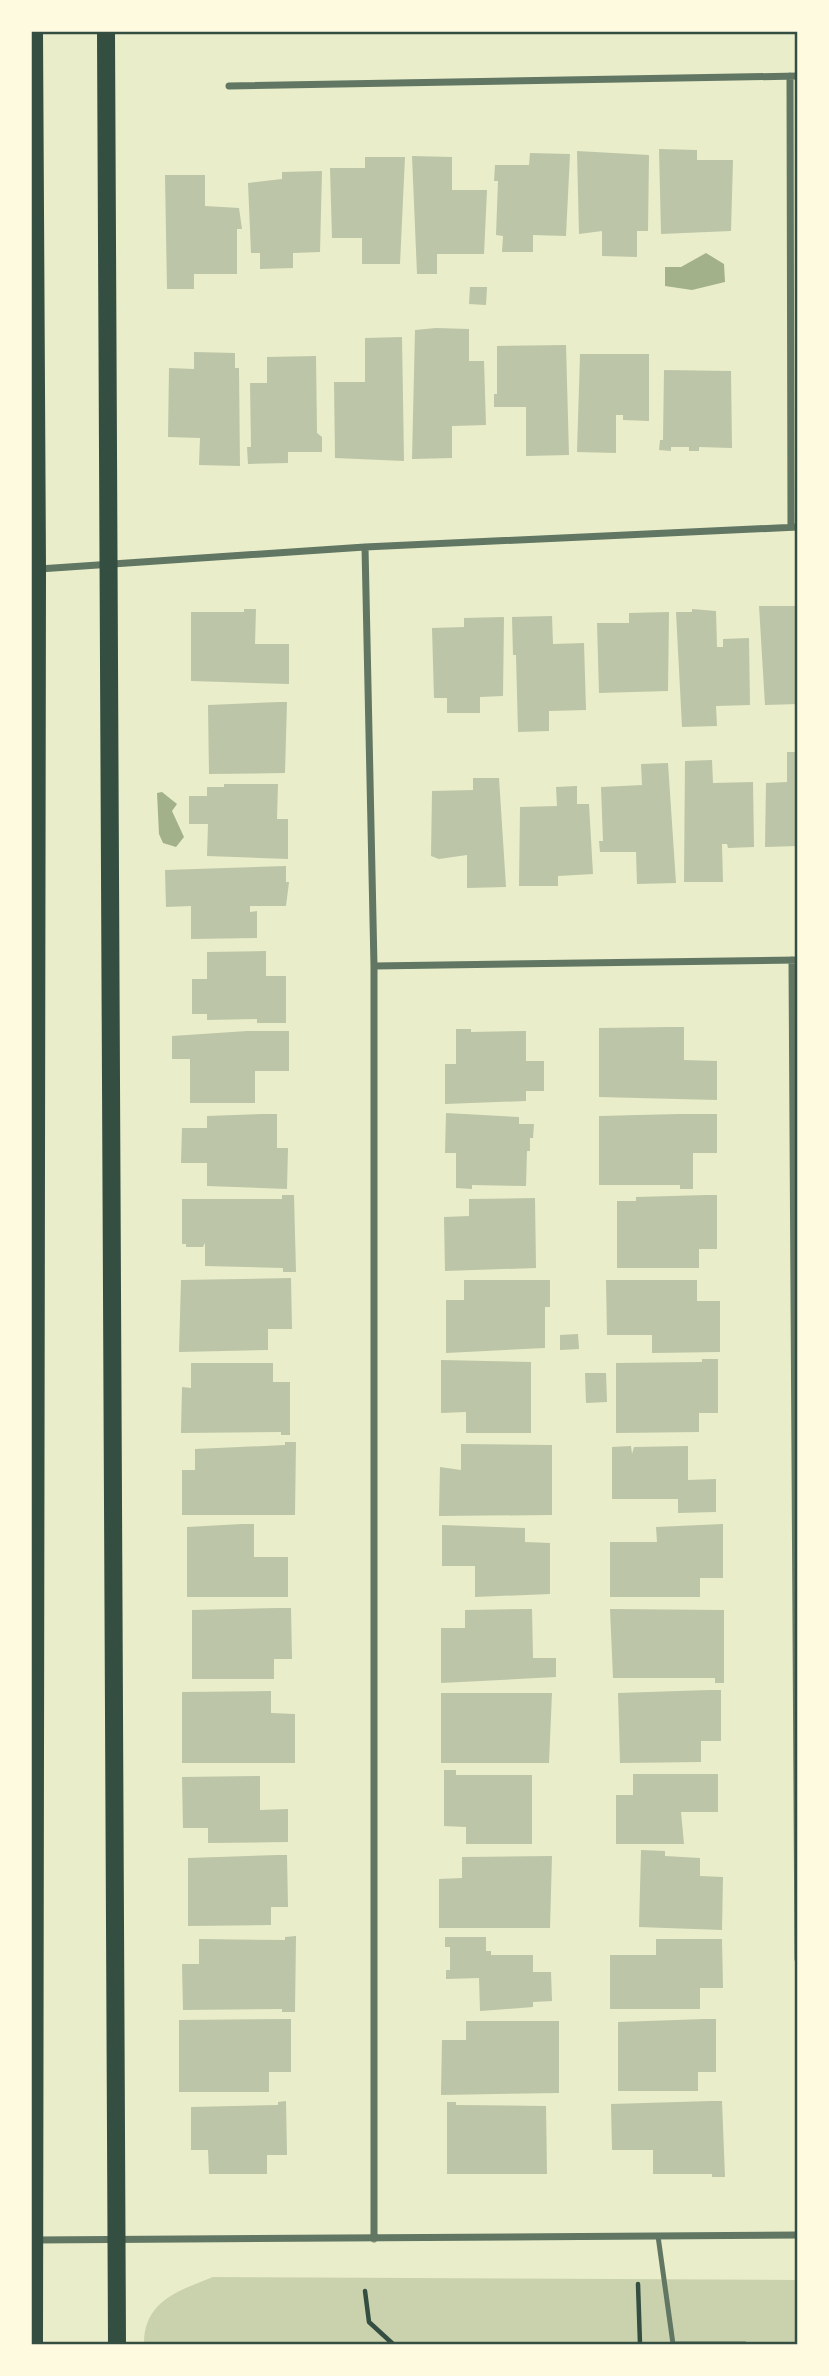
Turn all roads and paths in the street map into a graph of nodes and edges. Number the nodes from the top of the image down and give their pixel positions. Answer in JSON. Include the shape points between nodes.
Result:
{"nodes":[{"id":1,"x":34,"y":32,"type":"edge"},
{"id":2,"x":106,"y":32,"type":"edge"},
{"id":3,"x":794,"y":76,"type":"edge"},
{"id":4,"x":229,"y":86,"type":"dead end"},
{"id":5,"x":794,"y":527,"type":"edge"},
{"id":6,"x":365,"y":547,"type":"junction"},
{"id":7,"x":107,"y":564,"type":"junction"},
{"id":8,"x":34,"y":569,"type":"edge"},
{"id":9,"x":795,"y":960,"type":"edge"},
{"id":10,"x":374,"y":965,"type":"junction"},
{"id":11,"x":797,"y":1959,"type":"edge"},
{"id":12,"x":797,"y":2235,"type":"edge"},
{"id":13,"x":659,"y":2236,"type":"junction"},
{"id":14,"x":116,"y":2239,"type":"junction"},
{"id":15,"x":374,"y":2239,"type":"junction"},
{"id":16,"x":33,"y":2240,"type":"edge"},
{"id":17,"x":638,"y":2284,"type":"dead end"},
{"id":18,"x":365,"y":2291,"type":"dead end"},
{"id":19,"x":34,"y":2344,"type":"edge"},
{"id":20,"x":117,"y":2344,"type":"edge"},
{"id":21,"x":393,"y":2344,"type":"edge"},
{"id":22,"x":640,"y":2344,"type":"edge"},
{"id":23,"x":745,"y":2344,"type":"edge"}],
"edges":[{"from":1,"to":8,"type":"main road"},
{"from":2,"to":7,"type":"main road"},
{"from":3,"to":4,"type":"street"},
{"from":3,"to":5,"type":"street"},
{"from":5,"to":6,"type":"street"},
{"from":6,"to":7,"type":"street"},
{"from":6,"to":10,"type":"street"},
{"from":7,"to":8,"type":"street"},
{"from":7,"to":14,"type":"main road"},
{"from":8,"to":16,"type":"main road"},
{"from":9,"to":10,"type":"street"},
{"from":9,"to":11,"type":"street"},
{"from":10,"to":15,"type":"street"},
{"from":12,"to":13,"type":"street"},
{"from":13,"to":15,"type":"street"},
{"from":13,"to":23,"type":"lane","via":[[673,2344]]},
{"from":14,"to":15,"type":"street"},
{"from":14,"to":16,"type":"street"},
{"from":14,"to":20,"type":"main road"},
{"from":16,"to":19,"type":"main road"},
{"from":17,"to":22,"type":"path"},
{"from":18,"to":21,"type":"path","via":[[369,2322]]}]}
